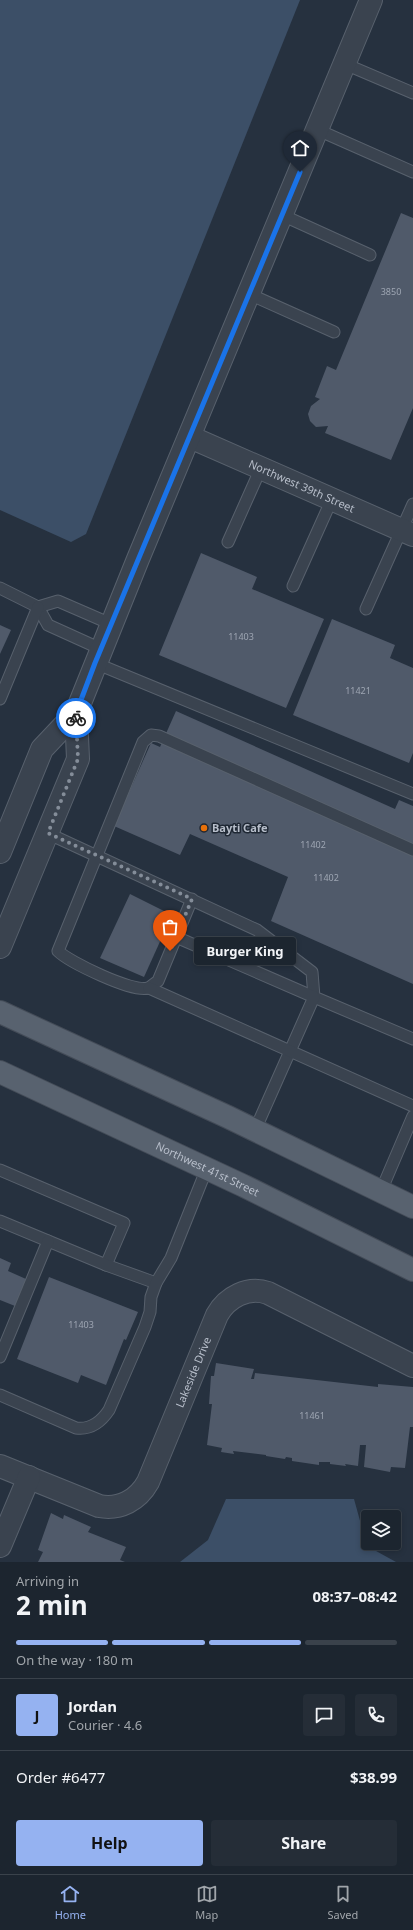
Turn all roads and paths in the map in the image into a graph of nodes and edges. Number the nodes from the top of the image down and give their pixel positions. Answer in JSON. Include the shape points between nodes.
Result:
{"nodes":[{"id":1,"x":371,"y":0,"type":"edge"},
{"id":2,"x":345,"y":64,"type":"junction"},
{"id":3,"x":413,"y":93,"type":"edge"},
{"id":4,"x":318,"y":130,"type":"junction"},
{"id":5,"x":413,"y":172,"type":"edge"},
{"id":6,"x":282,"y":215,"type":"junction"},
{"id":7,"x":370,"y":255,"type":"dead end"},
{"id":8,"x":249,"y":294,"type":"junction"},
{"id":9,"x":334,"y":332,"type":"dead end"},
{"id":10,"x":190,"y":437,"type":"junction"},
{"id":11,"x":261,"y":468,"type":"junction"},
{"id":12,"x":332,"y":499,"type":"junction"},
{"id":13,"x":413,"y":504,"type":"edge"},
{"id":14,"x":407,"y":533,"type":"edge"},
{"id":15,"x":228,"y":542,"type":"dead end"},
{"id":16,"x":293,"y":586,"type":"dead end"},
{"id":17,"x":0,"y":588,"type":"edge"},
{"id":18,"x":38,"y":606,"type":"junction"},
{"id":19,"x":366,"y":609,"type":"dead end"},
{"id":20,"x":111,"y":624,"type":"junction"},
{"id":21,"x":98,"y":656,"type":"junction"},
{"id":22,"x":0,"y":699,"type":"edge"},
{"id":23,"x":76,"y":713,"type":"junction"},
{"id":24,"x":413,"y":794,"type":"edge"},
{"id":25,"x":48,"y":833,"type":"junction"},
{"id":26,"x":413,"y":850,"type":"edge"},
{"id":27,"x":0,"y":852,"type":"edge"},
{"id":28,"x":97,"y":855,"type":"junction"},
{"id":29,"x":192,"y":899,"type":"junction"},
{"id":30,"x":176,"y":937,"type":"junction"},
{"id":31,"x":0,"y":947,"type":"edge"},
{"id":32,"x":149,"y":988,"type":"junction"},
{"id":33,"x":314,"y":997,"type":"junction"},
{"id":34,"x":0,"y":1012,"type":"edge"},
{"id":35,"x":413,"y":1039,"type":"edge"},
{"id":36,"x":291,"y":1052,"type":"junction"},
{"id":37,"x":0,"y":1072,"type":"edge"},
{"id":38,"x":413,"y":1106,"type":"edge"},
{"id":39,"x":413,"y":1116,"type":"edge"},
{"id":40,"x":255,"y":1130,"type":"junction"},
{"id":41,"x":207,"y":1168,"type":"junction"},
{"id":42,"x":0,"y":1170,"type":"edge"},
{"id":43,"x":381,"y":1191,"type":"junction"},
{"id":44,"x":413,"y":1207,"type":"edge"},
{"id":45,"x":0,"y":1221,"type":"edge"},
{"id":46,"x":48,"y":1241,"type":"junction"},
{"id":47,"x":106,"y":1265,"type":"junction"},
{"id":48,"x":413,"y":1270,"type":"edge"},
{"id":49,"x":156,"y":1283,"type":"junction"},
{"id":50,"x":0,"y":1357,"type":"edge"},
{"id":51,"x":413,"y":1366,"type":"edge"},
{"id":52,"x":0,"y":1395,"type":"edge"},
{"id":53,"x":0,"y":1466,"type":"edge"},
{"id":54,"x":29,"y":1477,"type":"junction"},
{"id":55,"x":0,"y":1546,"type":"edge"}],
"edges":[{"from":1,"to":2,"type":"street"},
{"from":2,"to":3,"type":"lane"},
{"from":2,"to":4,"type":"street"},
{"from":4,"to":5,"type":"lane"},
{"from":4,"to":6,"type":"street"},
{"from":6,"to":7,"type":"lane"},
{"from":6,"to":8,"type":"street"},
{"from":8,"to":9,"type":"lane"},
{"from":8,"to":10,"type":"street"},
{"from":10,"to":11,"type":"street","name":"Northwest 39th Street"},
{"from":10,"to":20,"type":"street"},
{"from":11,"to":12,"type":"street","name":"Northwest 39th Street"},
{"from":11,"to":15,"type":"lane"},
{"from":12,"to":14,"type":"street","name":"Northwest 39th Street"},
{"from":12,"to":16,"type":"lane"},
{"from":13,"to":14,"type":"lane"},
{"from":14,"to":19,"type":"lane"},
{"from":17,"to":18,"type":"lane"},
{"from":18,"to":20,"type":"lane","via":[[58,601]]},
{"from":18,"to":21,"type":"lane","via":[[48,625]]},
{"from":18,"to":22,"type":"lane"},
{"from":20,"to":21,"type":"street"},
{"from":21,"to":23,"type":"street"},
{"from":21,"to":24,"type":"lane"},
{"from":23,"to":25,"type":"street","via":[[78,759]]},
{"from":23,"to":27,"type":"street","via":[[42,749]]},
{"from":25,"to":28,"type":"lane"},
{"from":25,"to":31,"type":"street"},
{"from":26,"to":28,"type":"lane","via":[[159,736],[151,735],[143,742]]},
{"from":28,"to":29,"type":"lane"},
{"from":28,"to":32,"type":"lane","via":[[58,951],[121,984]]},
{"from":29,"to":30,"type":"lane"},
{"from":29,"to":33,"type":"lane","via":[[257,930],[312,972]]},
{"from":30,"to":32,"type":"lane","via":[[158,981]]},
{"from":30,"to":33,"type":"lane"},
{"from":32,"to":36,"type":"lane"},
{"from":33,"to":35,"type":"lane"},
{"from":33,"to":36,"type":"lane"},
{"from":34,"to":40,"type":"main road"},
{"from":36,"to":38,"type":"lane"},
{"from":36,"to":40,"type":"lane"},
{"from":37,"to":41,"type":"main road","name":"Northwest 41st Street"},
{"from":39,"to":43,"type":"lane"},
{"from":40,"to":43,"type":"main road"},
{"from":41,"to":48,"type":"main road","name":"Northwest 41st Street"},
{"from":41,"to":49,"type":"lane","via":[[171,1258]]},
{"from":42,"to":47,"type":"lane","via":[[124,1223]]},
{"from":43,"to":44,"type":"main road"},
{"from":45,"to":46,"type":"lane"},
{"from":46,"to":47,"type":"lane"},
{"from":46,"to":50,"type":"lane"},
{"from":47,"to":49,"type":"lane"},
{"from":49,"to":52,"type":"lane","via":[[145,1327],[109,1410],[98,1423],[76,1428]]},
{"from":51,"to":54,"type":"street","name":"Lakeside Drive","via":[[268,1293],[242,1293],[230,1300],[217,1315],[148,1482],[136,1498],[116,1506],[99,1506]]},
{"from":53,"to":54,"type":"street","name":"Lakeside Drive"},
{"from":54,"to":55,"type":"street"}]}
